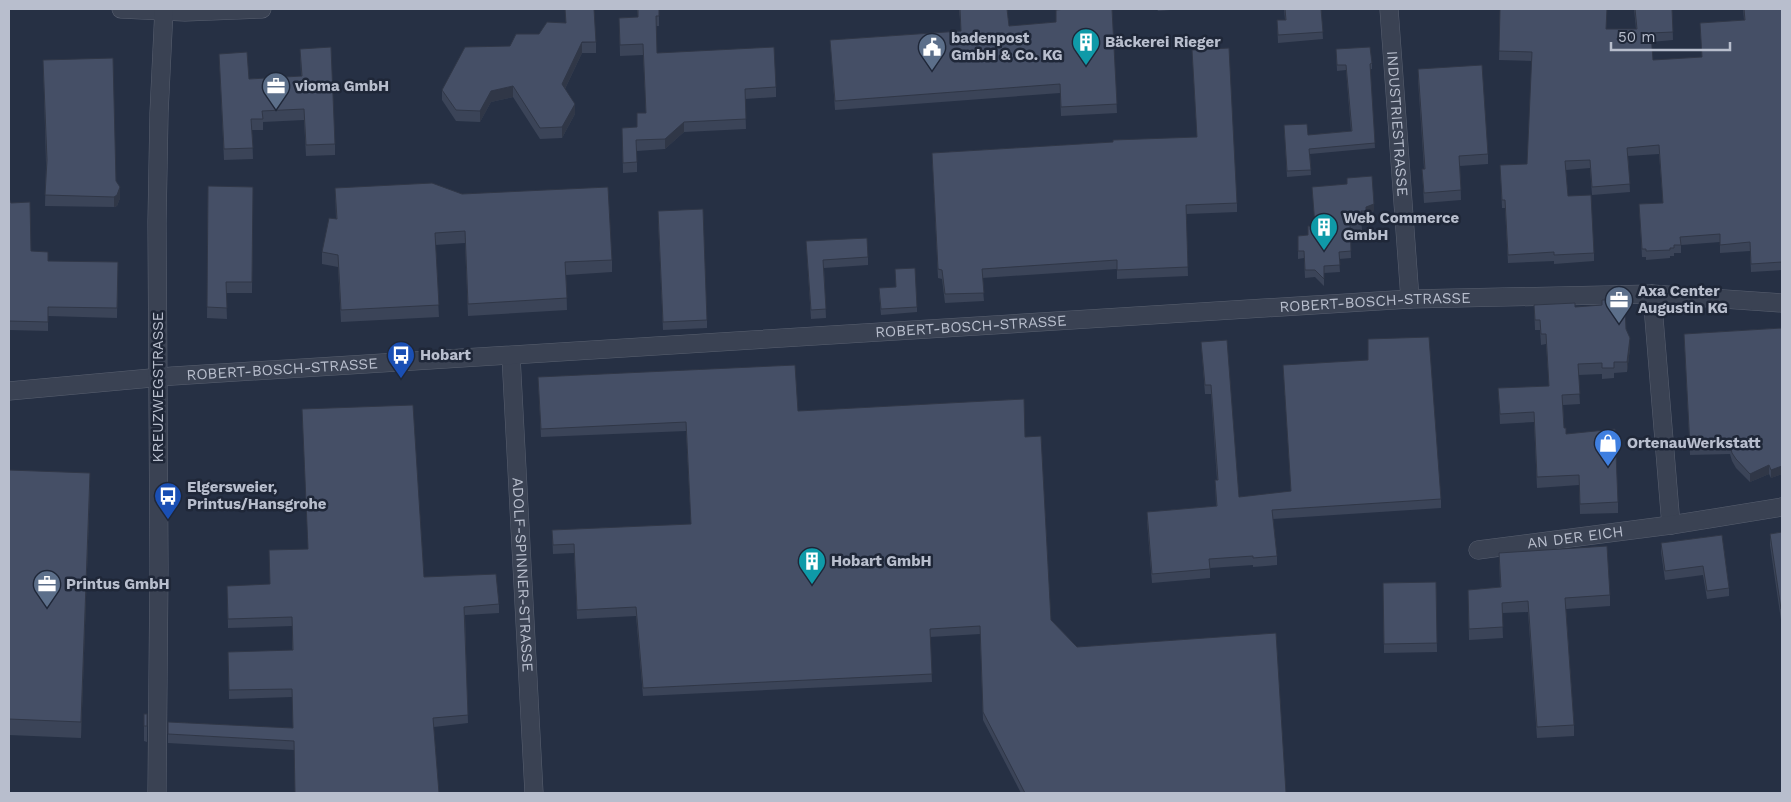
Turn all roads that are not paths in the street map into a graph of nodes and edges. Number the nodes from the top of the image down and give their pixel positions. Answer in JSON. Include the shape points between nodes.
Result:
{"nodes":[{"id":1,"x":121,"y":9,"type":"edge"},
{"id":2,"x":164,"y":9,"type":"edge"},
{"id":3,"x":262,"y":9,"type":"edge"},
{"id":4,"x":1389,"y":9,"type":"edge"},
{"id":5,"x":1652,"y":294,"type":"junction"},
{"id":6,"x":1410,"y":299,"type":"junction"},
{"id":7,"x":1782,"y":303,"type":"edge"},
{"id":8,"x":510,"y":356,"type":"junction"},
{"id":9,"x":158,"y":378,"type":"junction"},
{"id":10,"x":9,"y":391,"type":"edge"},
{"id":11,"x":1782,"y":507,"type":"edge"},
{"id":12,"x":1671,"y":524,"type":"junction"},
{"id":13,"x":1478,"y":550,"type":"dead end"},
{"id":14,"x":157,"y":793,"type":"edge"},
{"id":15,"x":534,"y":793,"type":"edge"}],
"edges":[{"from":1,"to":2,"type":"street"},
{"from":2,"to":3,"type":"street","via":[[186,12]]},
{"from":2,"to":9,"type":"street","name":"KREUZWEGSTRASSE","via":[[159,113]]},
{"from":4,"to":6,"type":"street","name":"INDUSTRIESTRASSE"},
{"from":5,"to":6,"type":"street","name":"ROBERT-BOSCH-STRASSE"},
{"from":5,"to":7,"type":"street","name":"ROBERT-BOSCH-STRASSE"},
{"from":5,"to":12,"type":"street"},
{"from":6,"to":8,"type":"street","name":"ROBERT-BOSCH-STRASSE"},
{"from":8,"to":9,"type":"street","name":"ROBERT-BOSCH-STRASSE"},
{"from":8,"to":15,"type":"street","name":"ADOLF-SPINNER-STRASSE"},
{"from":9,"to":10,"type":"street","name":"ROBERT-BOSCH-STRASSE"},
{"from":9,"to":14,"type":"street","name":"KREUZWEGSTRASSE"},
{"from":11,"to":12,"type":"street","name":"AN DER EICH"},
{"from":12,"to":13,"type":"street","name":"AN DER EICH"}]}
